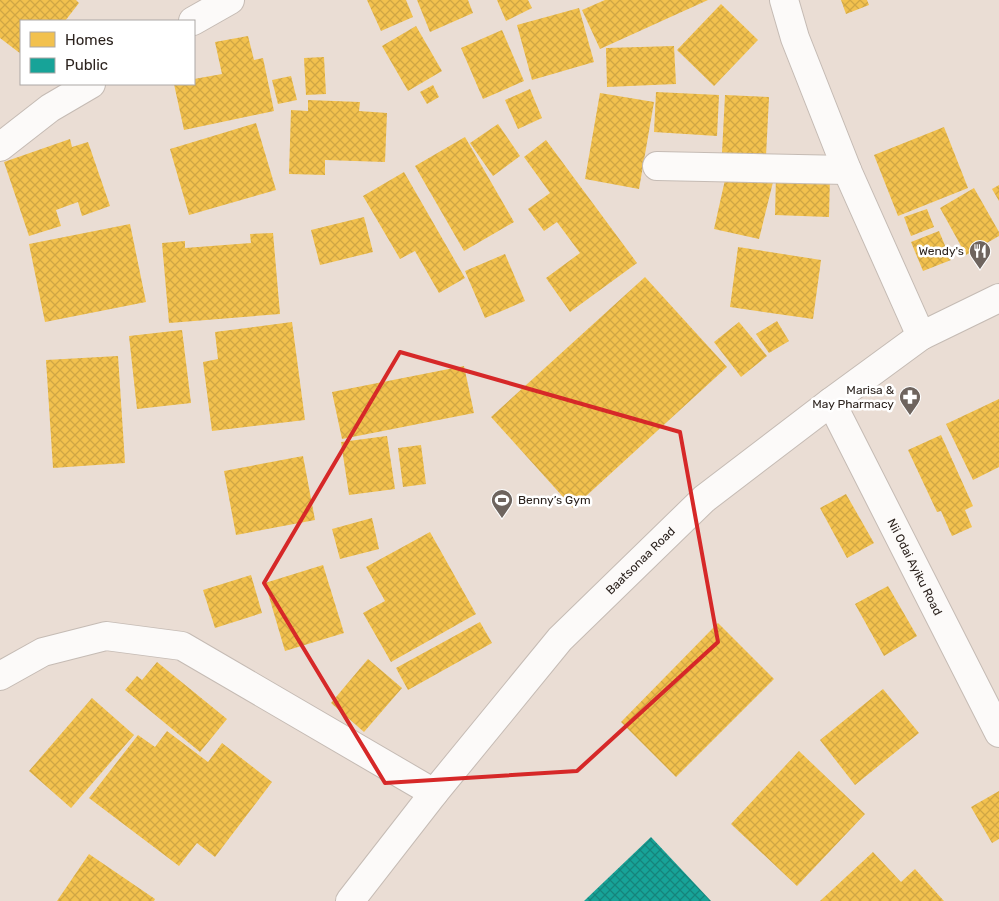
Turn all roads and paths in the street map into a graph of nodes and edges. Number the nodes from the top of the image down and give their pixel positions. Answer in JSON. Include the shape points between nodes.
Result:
{"nodes":[{"id":1,"x":784,"y":0,"type":"edge"},
{"id":2,"x":224,"y":1,"type":"edge"},
{"id":3,"x":195,"y":20,"type":"edge"},
{"id":4,"x":89,"y":85,"type":"edge"},
{"id":5,"x":0,"y":147,"type":"edge"},
{"id":6,"x":657,"y":166,"type":"dead end"},
{"id":7,"x":847,"y":170,"type":"junction"},
{"id":8,"x":999,"y":298,"type":"edge"},
{"id":9,"x":922,"y":336,"type":"junction"},
{"id":10,"x":831,"y":402,"type":"junction"},
{"id":11,"x":0,"y":676,"type":"edge"},
{"id":12,"x":999,"y":733,"type":"edge"},
{"id":13,"x":434,"y":793,"type":"junction"},
{"id":14,"x":350,"y":901,"type":"edge"}],
"edges":[{"from":1,"to":7,"type":"street","via":[[795,38]]},
{"from":2,"to":3,"type":"street"},
{"from":4,"to":5,"type":"street","via":[[50,108]]},
{"from":6,"to":7,"type":"street"},
{"from":7,"to":9,"type":"street"},
{"from":8,"to":9,"type":"street","name":"Baatsonaa Road"},
{"from":9,"to":10,"type":"street","name":"Baatsonaa Road"},
{"from":10,"to":12,"type":"street","name":"Nii Odai Ayiku Road"},
{"from":10,"to":13,"type":"street","name":"Baatsonaa Road","via":[[704,500],[560,640]]},
{"from":11,"to":13,"type":"street","via":[[43,652],[106,636],[182,646]]},
{"from":13,"to":14,"type":"street","name":"Baatsonaa Road"}]}
